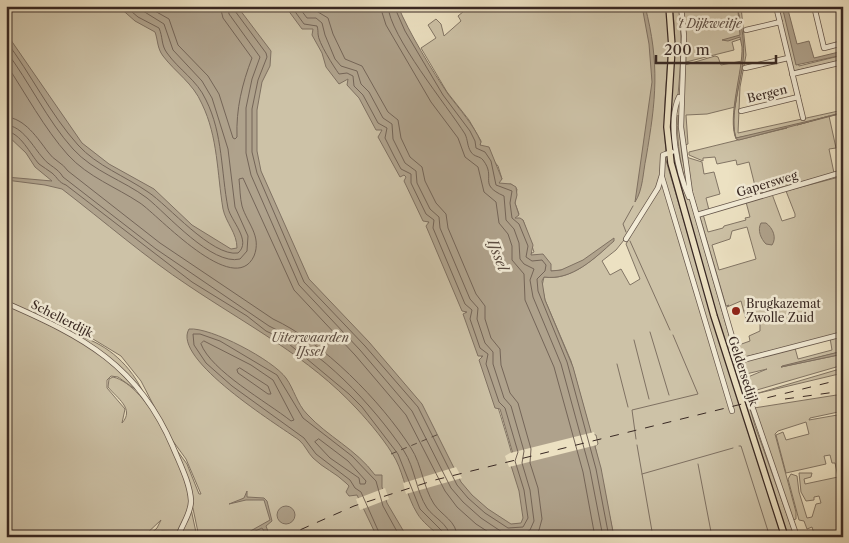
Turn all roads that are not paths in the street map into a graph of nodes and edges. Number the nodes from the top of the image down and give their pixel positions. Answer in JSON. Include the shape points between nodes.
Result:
{"nodes":[{"id":1,"x":669,"y":6,"type":"edge"},
{"id":2,"x":681,"y":6,"type":"edge"},
{"id":3,"x":776,"y":6,"type":"edge"},
{"id":4,"x":814,"y":6,"type":"edge"},
{"id":5,"x":780,"y":22,"type":"junction"},
{"id":6,"x":746,"y":30,"type":"dead end"},
{"id":7,"x":843,"y":44,"type":"edge"},
{"id":8,"x":788,"y":58,"type":"junction"},
{"id":9,"x":843,"y":62,"type":"edge"},
{"id":10,"x":745,"y":68,"type":"dead end"},
{"id":11,"x":792,"y":74,"type":"junction"},
{"id":12,"x":680,"y":96,"type":"junction"},
{"id":13,"x":798,"y":97,"type":"junction"},
{"id":14,"x":741,"y":111,"type":"dead end"},
{"id":15,"x":802,"y":118,"type":"dead end"},
{"id":16,"x":669,"y":152,"type":"junction"},
{"id":17,"x":676,"y":152,"type":"junction"},
{"id":18,"x":843,"y":172,"type":"edge"},
{"id":19,"x":662,"y":177,"type":"junction"},
{"id":20,"x":693,"y":202,"type":"junction"},
{"id":21,"x":697,"y":215,"type":"junction"},
{"id":22,"x":626,"y":239,"type":"dead end"},
{"id":23,"x":6,"y":303,"type":"edge"},
{"id":24,"x":843,"y":334,"type":"edge"},
{"id":25,"x":739,"y":361,"type":"junction"},
{"id":26,"x":732,"y":412,"type":"dead end"},
{"id":27,"x":178,"y":537,"type":"edge"},
{"id":28,"x":785,"y":537,"type":"edge"},
{"id":29,"x":797,"y":537,"type":"edge"}],
"edges":[{"from":1,"to":16,"type":"main road","name":"Geldersedijk","via":[[672,47],[667,114]]},
{"from":2,"to":12,"type":"street","name":"Geldersedijk","via":[[684,36]]},
{"from":3,"to":5,"type":"street"},
{"from":4,"to":7,"type":"street","via":[[824,47]]},
{"from":5,"to":6,"type":"street"},
{"from":5,"to":8,"type":"street"},
{"from":8,"to":10,"type":"street"},
{"from":8,"to":11,"type":"street"},
{"from":9,"to":11,"type":"street"},
{"from":11,"to":13,"type":"street"},
{"from":12,"to":17,"type":"street","name":"Geldersedijk","via":[[675,120]]},
{"from":12,"to":20,"type":"street","name":"Geldersedijk","via":[[683,148]]},
{"from":13,"to":14,"type":"street","name":"Bergen"},
{"from":13,"to":15,"type":"street"},
{"from":16,"to":17,"type":"street"},
{"from":16,"to":19,"type":"street","name":"Geldersedijk","via":[[663,156]]},
{"from":16,"to":28,"type":"main road","name":"Geldersedijk","via":[[714,316]]},
{"from":17,"to":20,"type":"street","name":"Geldersedijk","via":[[682,178]]},
{"from":18,"to":21,"type":"street","name":"Gapersweg"},
{"from":19,"to":22,"type":"street","name":"Geldersedijk"},
{"from":19,"to":26,"type":"street","name":"Geldersedijk"},
{"from":20,"to":21,"type":"street","name":"Geldersedijk"},
{"from":21,"to":25,"type":"street","name":"Geldersedijk"},
{"from":23,"to":27,"type":"street","name":"Schellerdijk","via":[[95,347],[114,363],[147,401],[170,438],[191,500]]},
{"from":24,"to":25,"type":"street","name":"Geldersedijk"},
{"from":25,"to":29,"type":"street","name":"Geldersedijk"}]}
